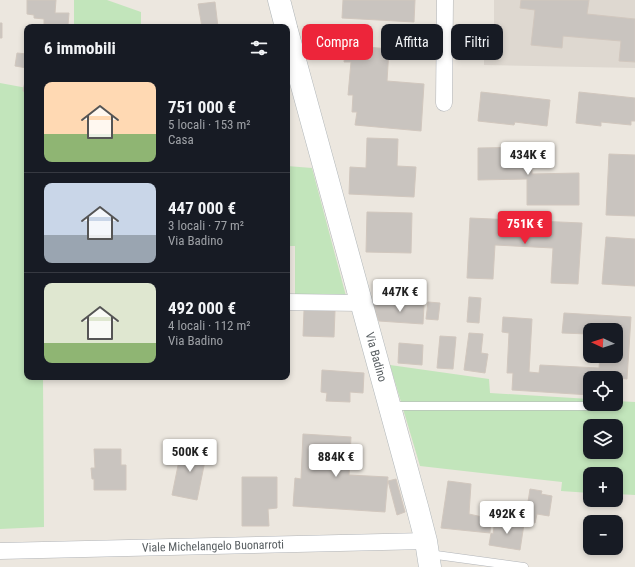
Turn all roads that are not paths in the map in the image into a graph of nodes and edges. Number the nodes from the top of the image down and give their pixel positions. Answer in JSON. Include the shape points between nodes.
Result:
{"nodes":[{"id":1,"x":278,"y":0,"type":"edge"},
{"id":2,"x":444,"y":0,"type":"edge"},
{"id":3,"x":285,"y":24,"type":"edge"},
{"id":4,"x":290,"y":42,"type":"edge"},
{"id":5,"x":444,"y":103,"type":"dead end"},
{"id":6,"x":290,"y":302,"type":"edge"},
{"id":7,"x":361,"y":303,"type":"junction"},
{"id":8,"x":390,"y":406,"type":"junction"},
{"id":9,"x":583,"y":406,"type":"edge"},
{"id":10,"x":0,"y":551,"type":"edge"},
{"id":11,"x":428,"y":554,"type":"edge"},
{"id":12,"x":524,"y":567,"type":"edge"}],
"edges":[{"from":1,"to":3,"type":"street"},
{"from":2,"to":5,"type":"street"},
{"from":4,"to":7,"type":"street","name":"Via Badino"},
{"from":6,"to":7,"type":"street"},
{"from":7,"to":8,"type":"street","name":"Via Badino"},
{"from":8,"to":9,"type":"lane"},
{"from":8,"to":11,"type":"street","name":"Via Badino"},
{"from":10,"to":11,"type":"street","name":"Viale Michelangelo Buonarroti"},
{"from":11,"to":12,"type":"lane"}]}
